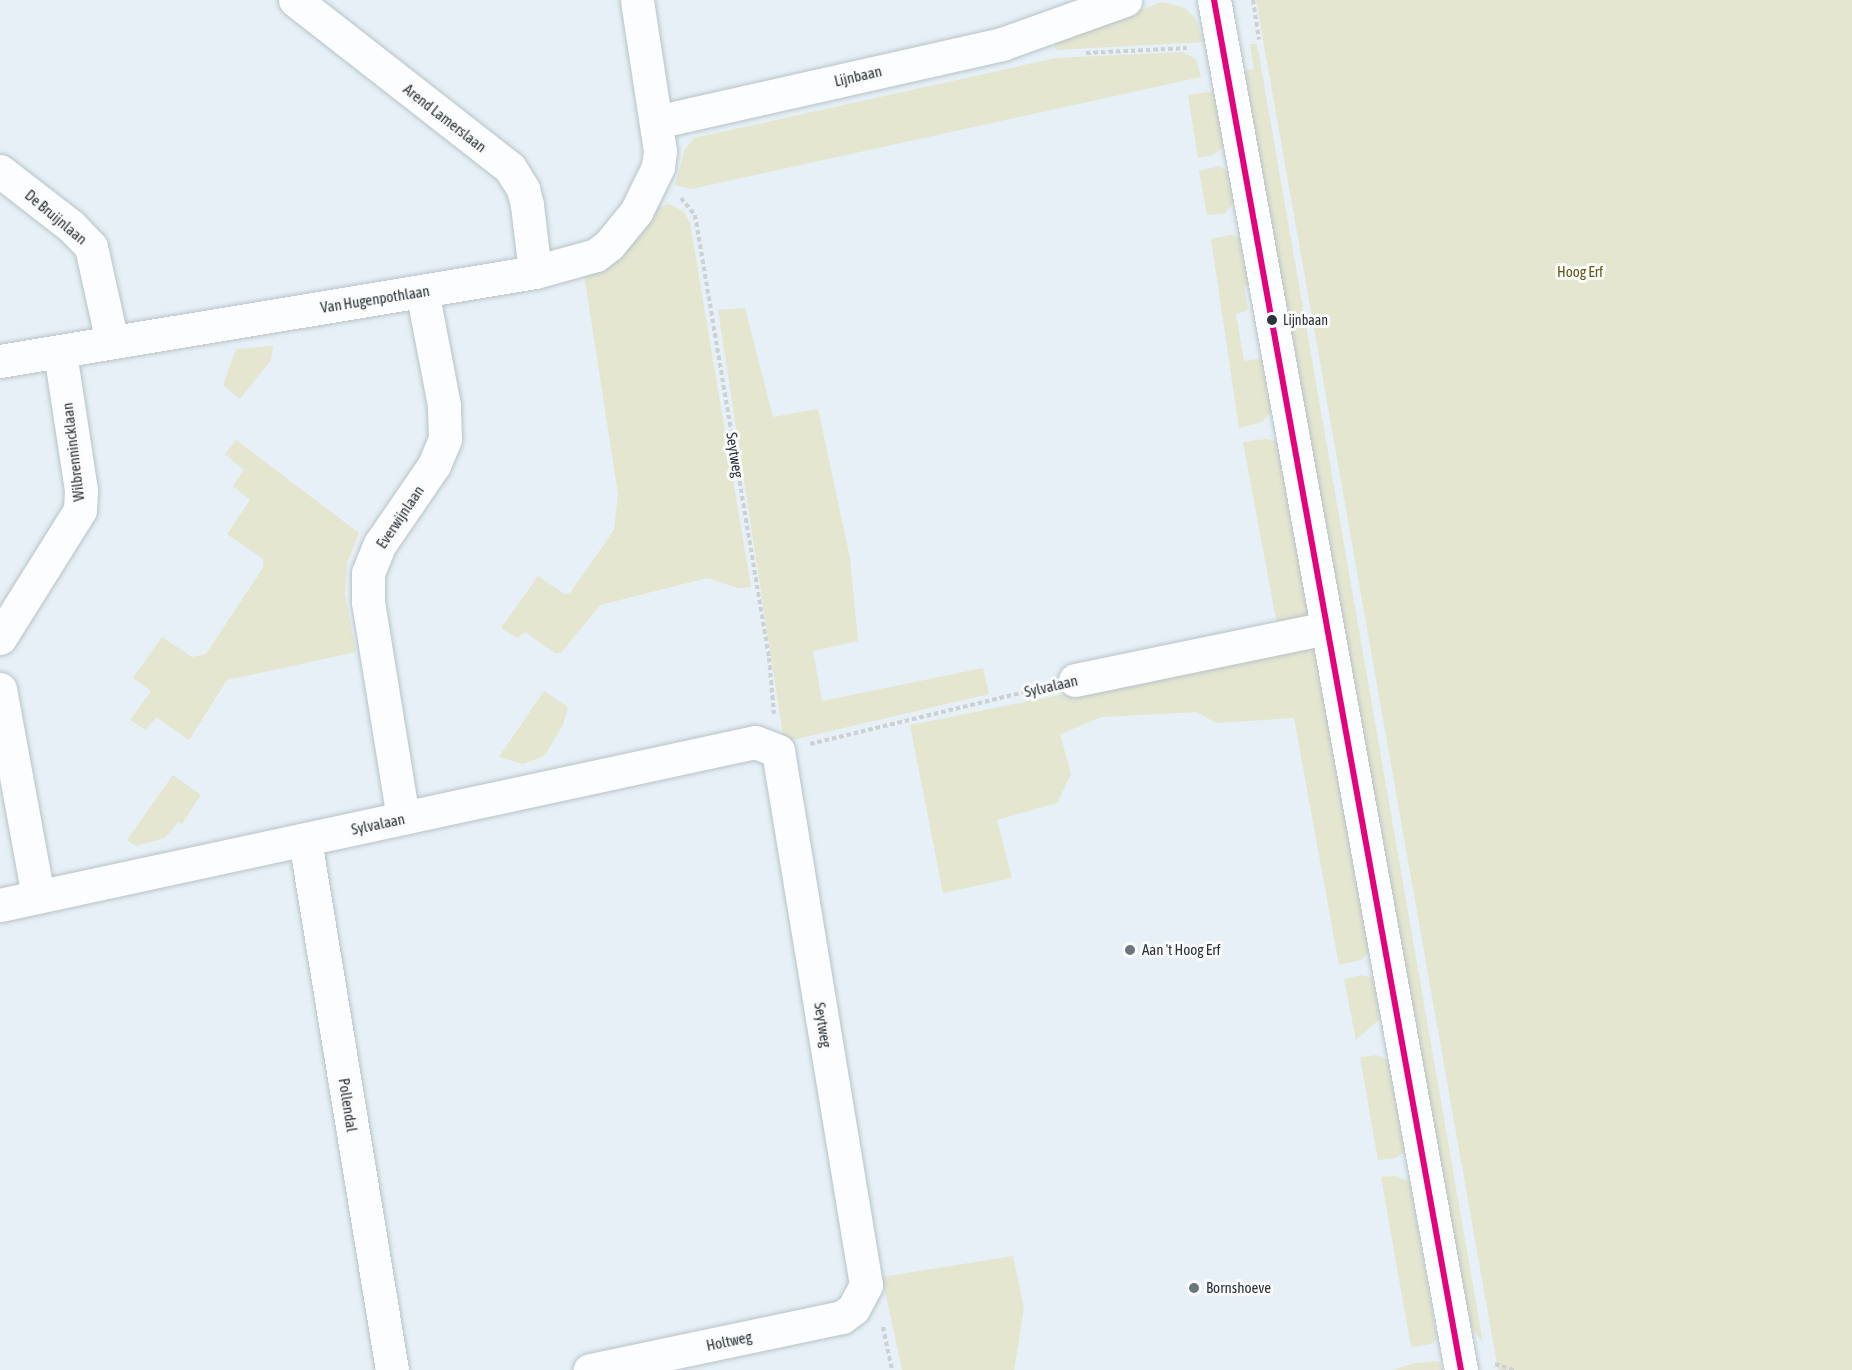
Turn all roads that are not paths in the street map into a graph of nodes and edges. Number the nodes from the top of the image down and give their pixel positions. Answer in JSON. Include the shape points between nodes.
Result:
{"nodes":[{"id":1,"x":295,"y":0,"type":"edge"},
{"id":2,"x":637,"y":0,"type":"edge"},
{"id":3,"x":1125,"y":0,"type":"edge"},
{"id":4,"x":1214,"y":0,"type":"edge"},
{"id":5,"x":656,"y":122,"type":"junction"},
{"id":6,"x":0,"y":171,"type":"edge"},
{"id":7,"x":536,"y":272,"type":"junction"},
{"id":8,"x":422,"y":291,"type":"junction"},
{"id":9,"x":112,"y":342,"type":"junction"},
{"id":10,"x":60,"y":352,"type":"junction"},
{"id":11,"x":0,"y":361,"type":"edge"},
{"id":12,"x":1327,"y":628,"type":"junction"},
{"id":13,"x":0,"y":638,"type":"edge"},
{"id":14,"x":1075,"y":680,"type":"road end"},
{"id":15,"x":0,"y":689,"type":"edge"},
{"id":16,"x":766,"y":746,"type":"joint"},
{"id":17,"x":403,"y":818,"type":"junction"},
{"id":18,"x":304,"y":840,"type":"junction"},
{"id":19,"x":38,"y":897,"type":"junction"},
{"id":20,"x":0,"y":905,"type":"edge"},
{"id":21,"x":860,"y":1299,"type":"joint"},
{"id":22,"x":392,"y":1370,"type":"edge"},
{"id":23,"x":590,"y":1370,"type":"edge"},
{"id":24,"x":1461,"y":1370,"type":"edge"}],
"edges":[{"from":1,"to":7,"type":"street","name":"Arend Lamerslaan","via":[[510,168],[523,189]]},
{"from":2,"to":5,"type":"street"},
{"from":3,"to":5,"type":"street","name":"Lijnbaan","via":[[1002,44]]},
{"from":4,"to":12,"type":"street"},
{"from":5,"to":7,"type":"street","name":"Van Hugenpothlaan","via":[[660,151],[652,182],[636,212],[609,245],[580,262]]},
{"from":6,"to":9,"type":"street","name":"De Bruijnlaan","via":[[71,226],[91,247]]},
{"from":7,"to":8,"type":"street","name":"Van Hugenpothlaan"},
{"from":8,"to":9,"type":"street","name":"Van Hugenpothlaan"},
{"from":8,"to":17,"type":"street","name":"Everwijnlaan","via":[[444,405],[445,439],[434,465],[380,544],[368,573],[368,602]]},
{"from":9,"to":10,"type":"street","name":"Van Hugenpothlaan"},
{"from":10,"to":11,"type":"street","name":"Van Hugenpothlaan"},
{"from":10,"to":13,"type":"street","name":"Wilbrennincklaan","via":[[81,490],[80,510]]},
{"from":12,"to":14,"type":"street","name":"Sylvalaan"},
{"from":12,"to":24,"type":"street"},
{"from":15,"to":19,"type":"street"},
{"from":16,"to":17,"type":"street","name":"Sylvalaan"},
{"from":16,"to":21,"type":"street","name":"Seytweg","via":[[866,1285]]},
{"from":17,"to":18,"type":"street","name":"Sylvalaan"},
{"from":18,"to":19,"type":"street","name":"Sylvalaan"},
{"from":18,"to":22,"type":"street","name":"Pollendal"},
{"from":19,"to":20,"type":"street","name":"Sylvalaan"},
{"from":21,"to":23,"type":"street","name":"Holtweg","via":[[842,1317]]}]}
